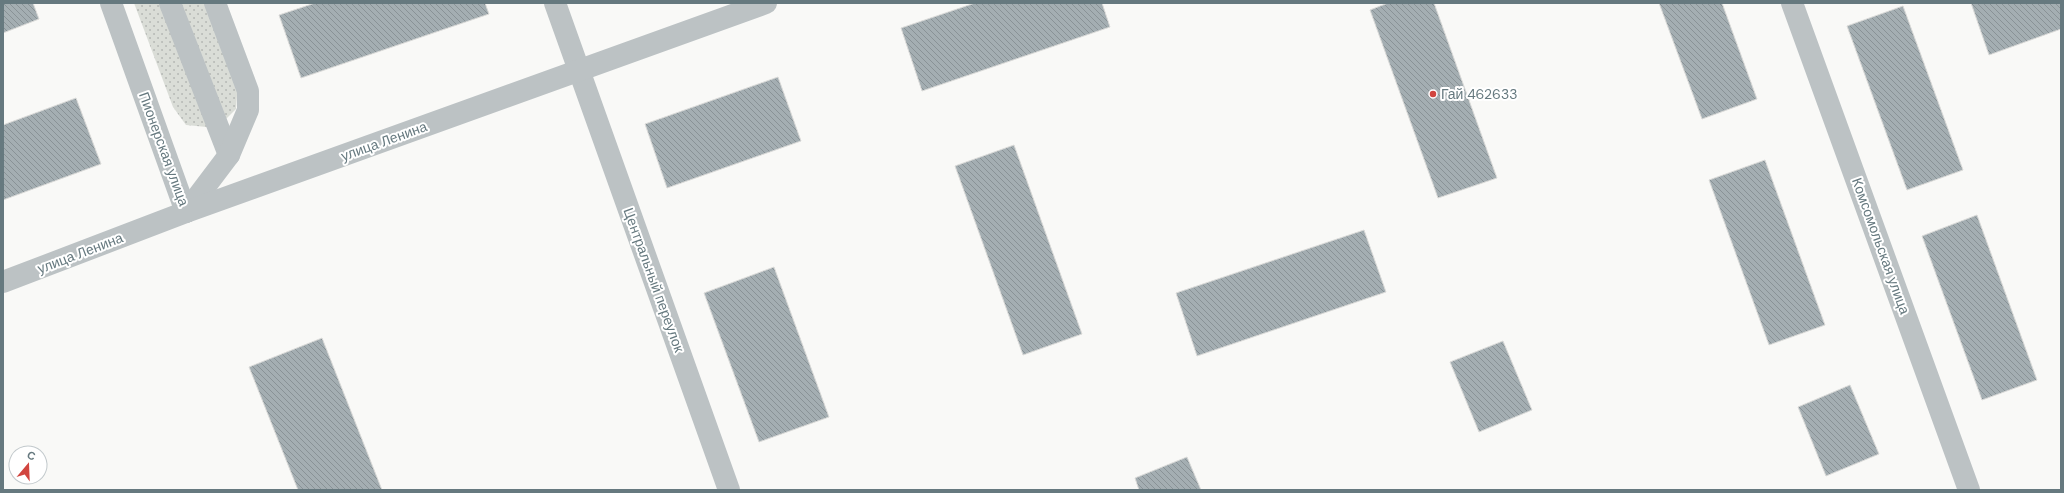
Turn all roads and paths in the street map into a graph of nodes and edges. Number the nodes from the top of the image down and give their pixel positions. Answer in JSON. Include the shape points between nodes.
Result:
{"nodes":[{"id":1,"x":111,"y":3,"type":"edge"},
{"id":2,"x":170,"y":3,"type":"edge"},
{"id":3,"x":215,"y":3,"type":"edge"},
{"id":4,"x":555,"y":3,"type":"edge"},
{"id":5,"x":766,"y":3,"type":"edge"},
{"id":6,"x":1792,"y":3,"type":"edge"},
{"id":7,"x":579,"y":70,"type":"junction"},
{"id":8,"x":229,"y":155,"type":"junction"},
{"id":9,"x":186,"y":212,"type":"junction"},
{"id":10,"x":3,"y":282,"type":"edge"},
{"id":11,"x":729,"y":490,"type":"edge"},
{"id":12,"x":1969,"y":490,"type":"edge"}],
"edges":[{"from":1,"to":9,"type":"street","name":"Пионерская улица"},
{"from":2,"to":8,"type":"street"},
{"from":3,"to":8,"type":"street","name":"Пионерская улица","via":[[248,91],[248,110]]},
{"from":4,"to":7,"type":"street","name":"Центральный переулок"},
{"from":5,"to":7,"type":"street","name":"улица Ленина"},
{"from":6,"to":12,"type":"street","name":"Комсомольская улица"},
{"from":7,"to":9,"type":"street","name":"улица Ленина"},
{"from":7,"to":11,"type":"street","name":"Центральный переулок"},
{"from":8,"to":9,"type":"street","name":"Пионерская улица"},
{"from":9,"to":10,"type":"street","name":"улица Ленина"}]}
